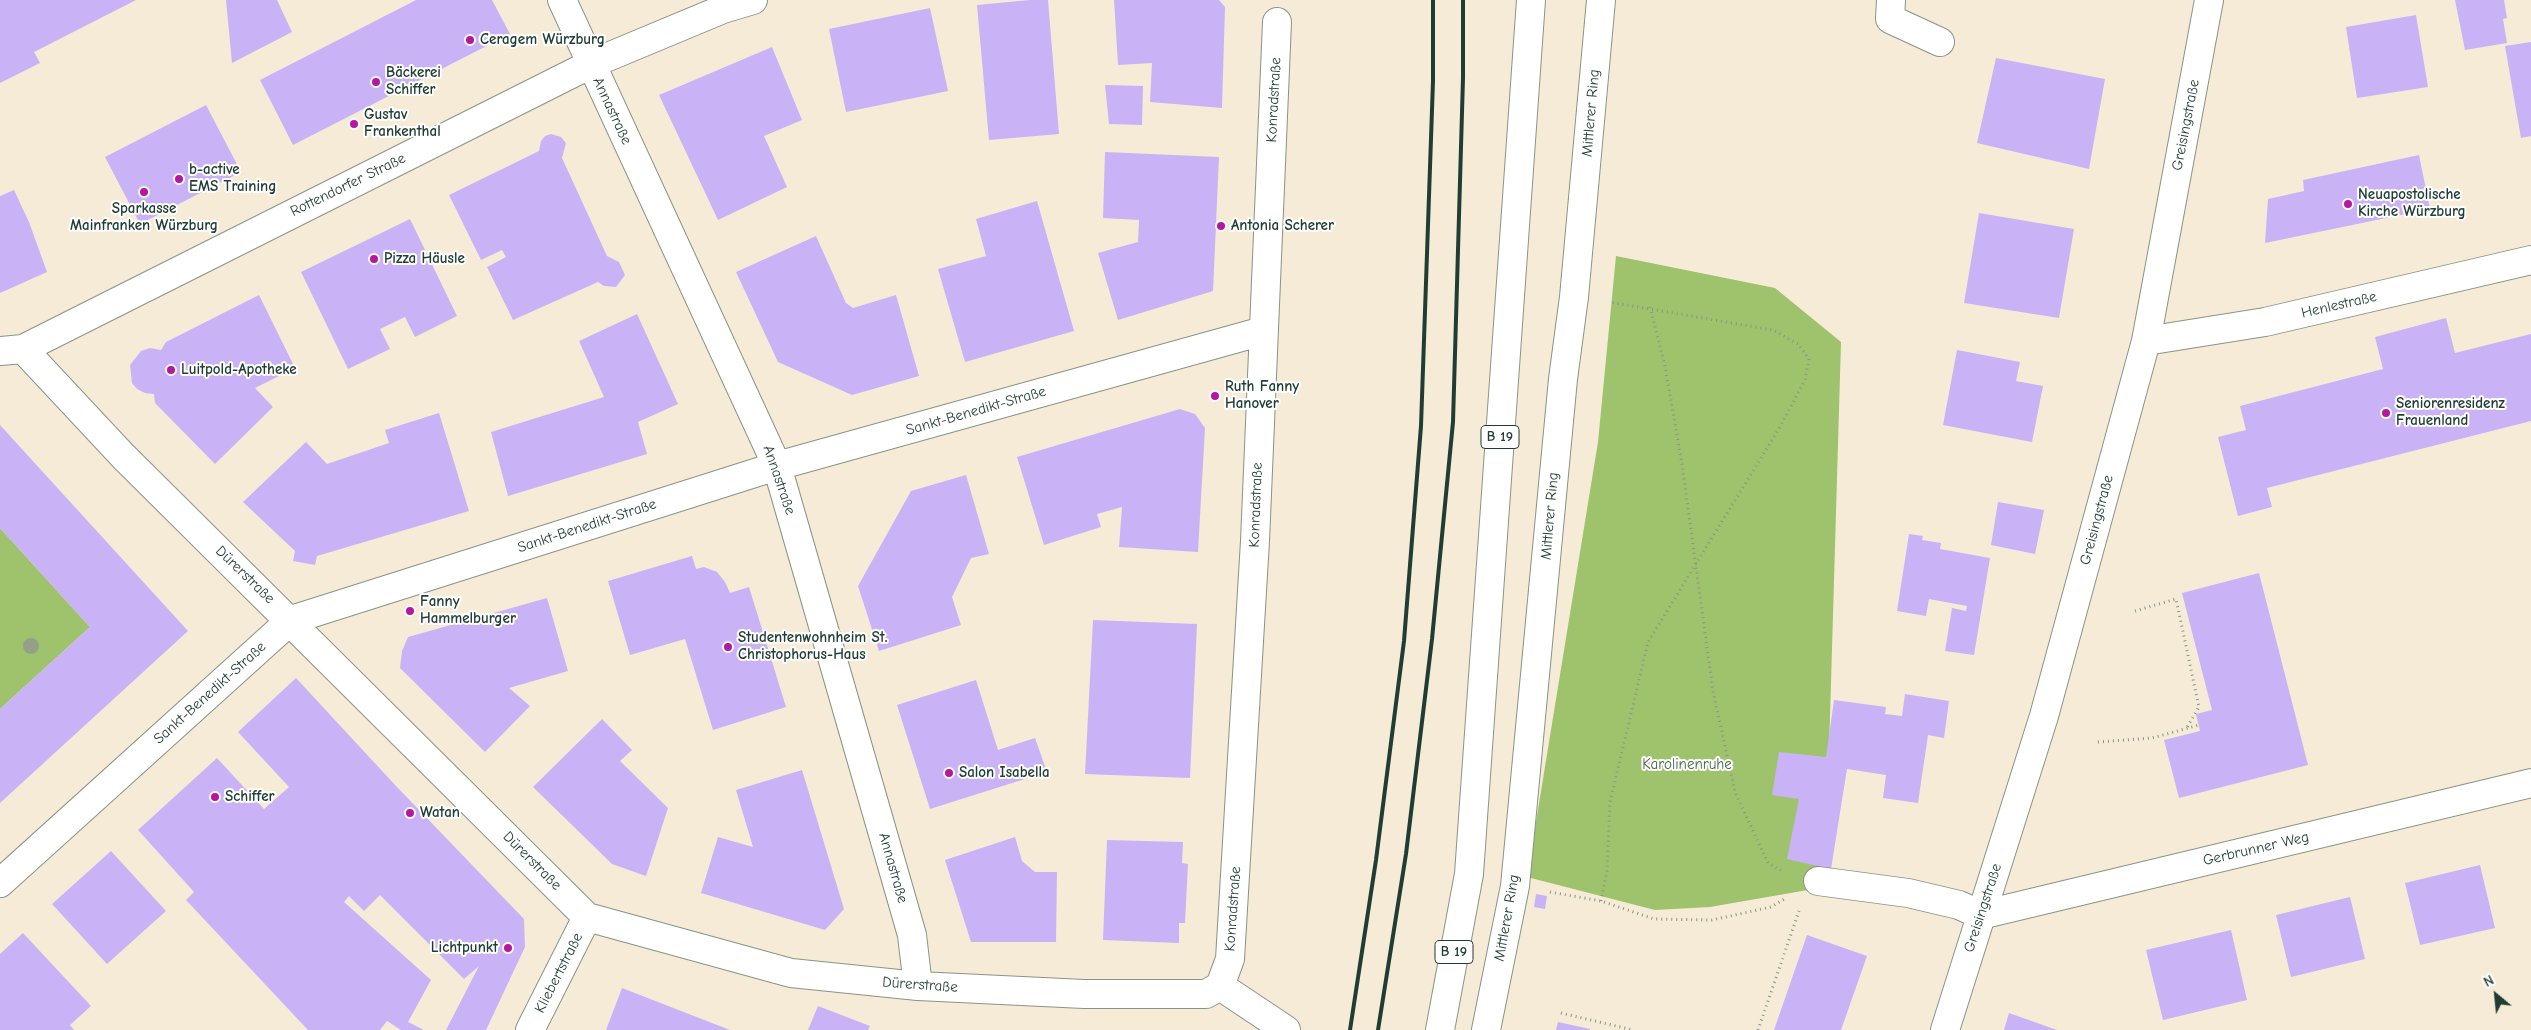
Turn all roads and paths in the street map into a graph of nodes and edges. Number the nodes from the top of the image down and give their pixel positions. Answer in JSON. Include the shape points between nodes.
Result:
{"nodes":[{"id":1,"x":562,"y":0,"type":"edge"},
{"id":2,"x":753,"y":0,"type":"edge"},
{"id":3,"x":1531,"y":0,"type":"edge"},
{"id":4,"x":1601,"y":0,"type":"edge"},
{"id":5,"x":1892,"y":0,"type":"edge"},
{"id":6,"x":2209,"y":0,"type":"edge"},
{"id":7,"x":1277,"y":22,"type":"dead end"},
{"id":8,"x":1940,"y":42,"type":"dead end"},
{"id":9,"x":591,"y":64,"type":"junction"},
{"id":10,"x":2531,"y":260,"type":"edge"},
{"id":11,"x":1263,"y":331,"type":"junction"},
{"id":12,"x":2146,"y":341,"type":"junction"},
{"id":13,"x":11,"y":350,"type":"edge"},
{"id":14,"x":777,"y":466,"type":"junction"},
{"id":15,"x":1696,"y":563,"type":"junction"},
{"id":16,"x":2135,"y":611,"type":"dead end"},
{"id":17,"x":290,"y":620,"type":"junction"},
{"id":18,"x":2199,"y":725,"type":"dead end"},
{"id":19,"x":2186,"y":729,"type":"junction"},
{"id":20,"x":2098,"y":742,"type":"dead end"},
{"id":21,"x":2531,"y":783,"type":"edge"},
{"id":22,"x":1818,"y":881,"type":"junction"},
{"id":23,"x":0,"y":883,"type":"edge"},
{"id":24,"x":1514,"y":886,"type":"junction"},
{"id":25,"x":1792,"y":894,"type":"junction"},
{"id":26,"x":1601,"y":901,"type":"junction"},
{"id":27,"x":1981,"y":914,"type":"junction"},
{"id":28,"x":587,"y":917,"type":"junction"},
{"id":29,"x":918,"y":986,"type":"junction"},
{"id":30,"x":1220,"y":986,"type":"junction"},
{"id":31,"x":1561,"y":1012,"type":"dead end"},
{"id":32,"x":530,"y":1030,"type":"edge"},
{"id":33,"x":1286,"y":1030,"type":"edge"},
{"id":34,"x":1440,"y":1030,"type":"edge"},
{"id":35,"x":1486,"y":1030,"type":"edge"},
{"id":36,"x":1633,"y":1030,"type":"edge"},
{"id":37,"x":1758,"y":1030,"type":"edge"},
{"id":38,"x":1945,"y":1030,"type":"edge"}],
"edges":[{"from":1,"to":9,"type":"street","name":"Annastraße"},
{"from":2,"to":9,"type":"street","name":"Rottendorfer Straße"},
{"from":3,"to":34,"type":"street","number":"B 19","via":[[1469,874]]},
{"from":4,"to":24,"type":"street","name":"Mittlerer Ring"},
{"from":5,"to":8,"type":"street","via":[[1890,19]]},
{"from":6,"to":12,"type":"street","name":"Greisingstraße"},
{"from":7,"to":11,"type":"street","name":"Konradstraße"},
{"from":9,"to":13,"type":"street","name":"Rottendorfer Straße"},
{"from":9,"to":14,"type":"street","name":"Annastraße"},
{"from":10,"to":12,"type":"street","name":"Henlestraße","via":[[2265,322]]},
{"from":11,"to":14,"type":"street","name":"Sankt-Benedikt-Straße"},
{"from":11,"to":30,"type":"street","name":"Konradstraße","via":[[1255,541],[1230,959]]},
{"from":12,"to":27,"type":"street","name":"Greisingstraße","via":[[2044,716]]},
{"from":13,"to":17,"type":"street","name":"Dürerstraße"},
{"from":14,"to":17,"type":"street","name":"Sankt-Benedikt-Straße"},
{"from":14,"to":29,"type":"street","name":"Annastraße","via":[[912,935]]},
{"from":15,"to":15,"type":"path","via":[[1780,427],[1805,380],[1809,359],[1798,344],[1773,330],[1650,307],[1665,366]]},
{"from":15,"to":22,"type":"path","via":[[1713,691],[1735,792],[1768,863],[1785,873]]},
{"from":15,"to":26,"type":"path","via":[[1648,642],[1610,802],[1607,871]]},
{"from":16,"to":19,"type":"path","via":[[2176,599],[2199,707]]},
{"from":17,"to":23,"type":"street","name":"Sankt-Benedikt-Straße"},
{"from":17,"to":28,"type":"street","name":"Dürerstraße"},
{"from":18,"to":19,"type":"path"},
{"from":19,"to":20,"type":"path","via":[[2152,738]]},
{"from":21,"to":27,"type":"street","name":"Gerbrunner Weg"},
{"from":22,"to":25,"type":"path"},
{"from":22,"to":27,"type":"street","via":[[1908,894],[1960,905]]},
{"from":24,"to":26,"type":"path"},
{"from":24,"to":35,"type":"street","name":"Mittlerer Ring"},
{"from":25,"to":26,"type":"path","via":[[1771,907],[1712,920],[1654,919]]},
{"from":25,"to":37,"type":"path","via":[[1800,912]]},
{"from":27,"to":38,"type":"street","name":"Greisingstraße"},
{"from":28,"to":29,"type":"street","name":"Dürerstraße","via":[[791,973]]},
{"from":28,"to":32,"type":"street","name":"Kliebertstraße"},
{"from":29,"to":30,"type":"street","name":"Dürerstraße","via":[[1084,994],[1206,994]]},
{"from":30,"to":33,"type":"street"},
{"from":31,"to":36,"type":"path"}]}
